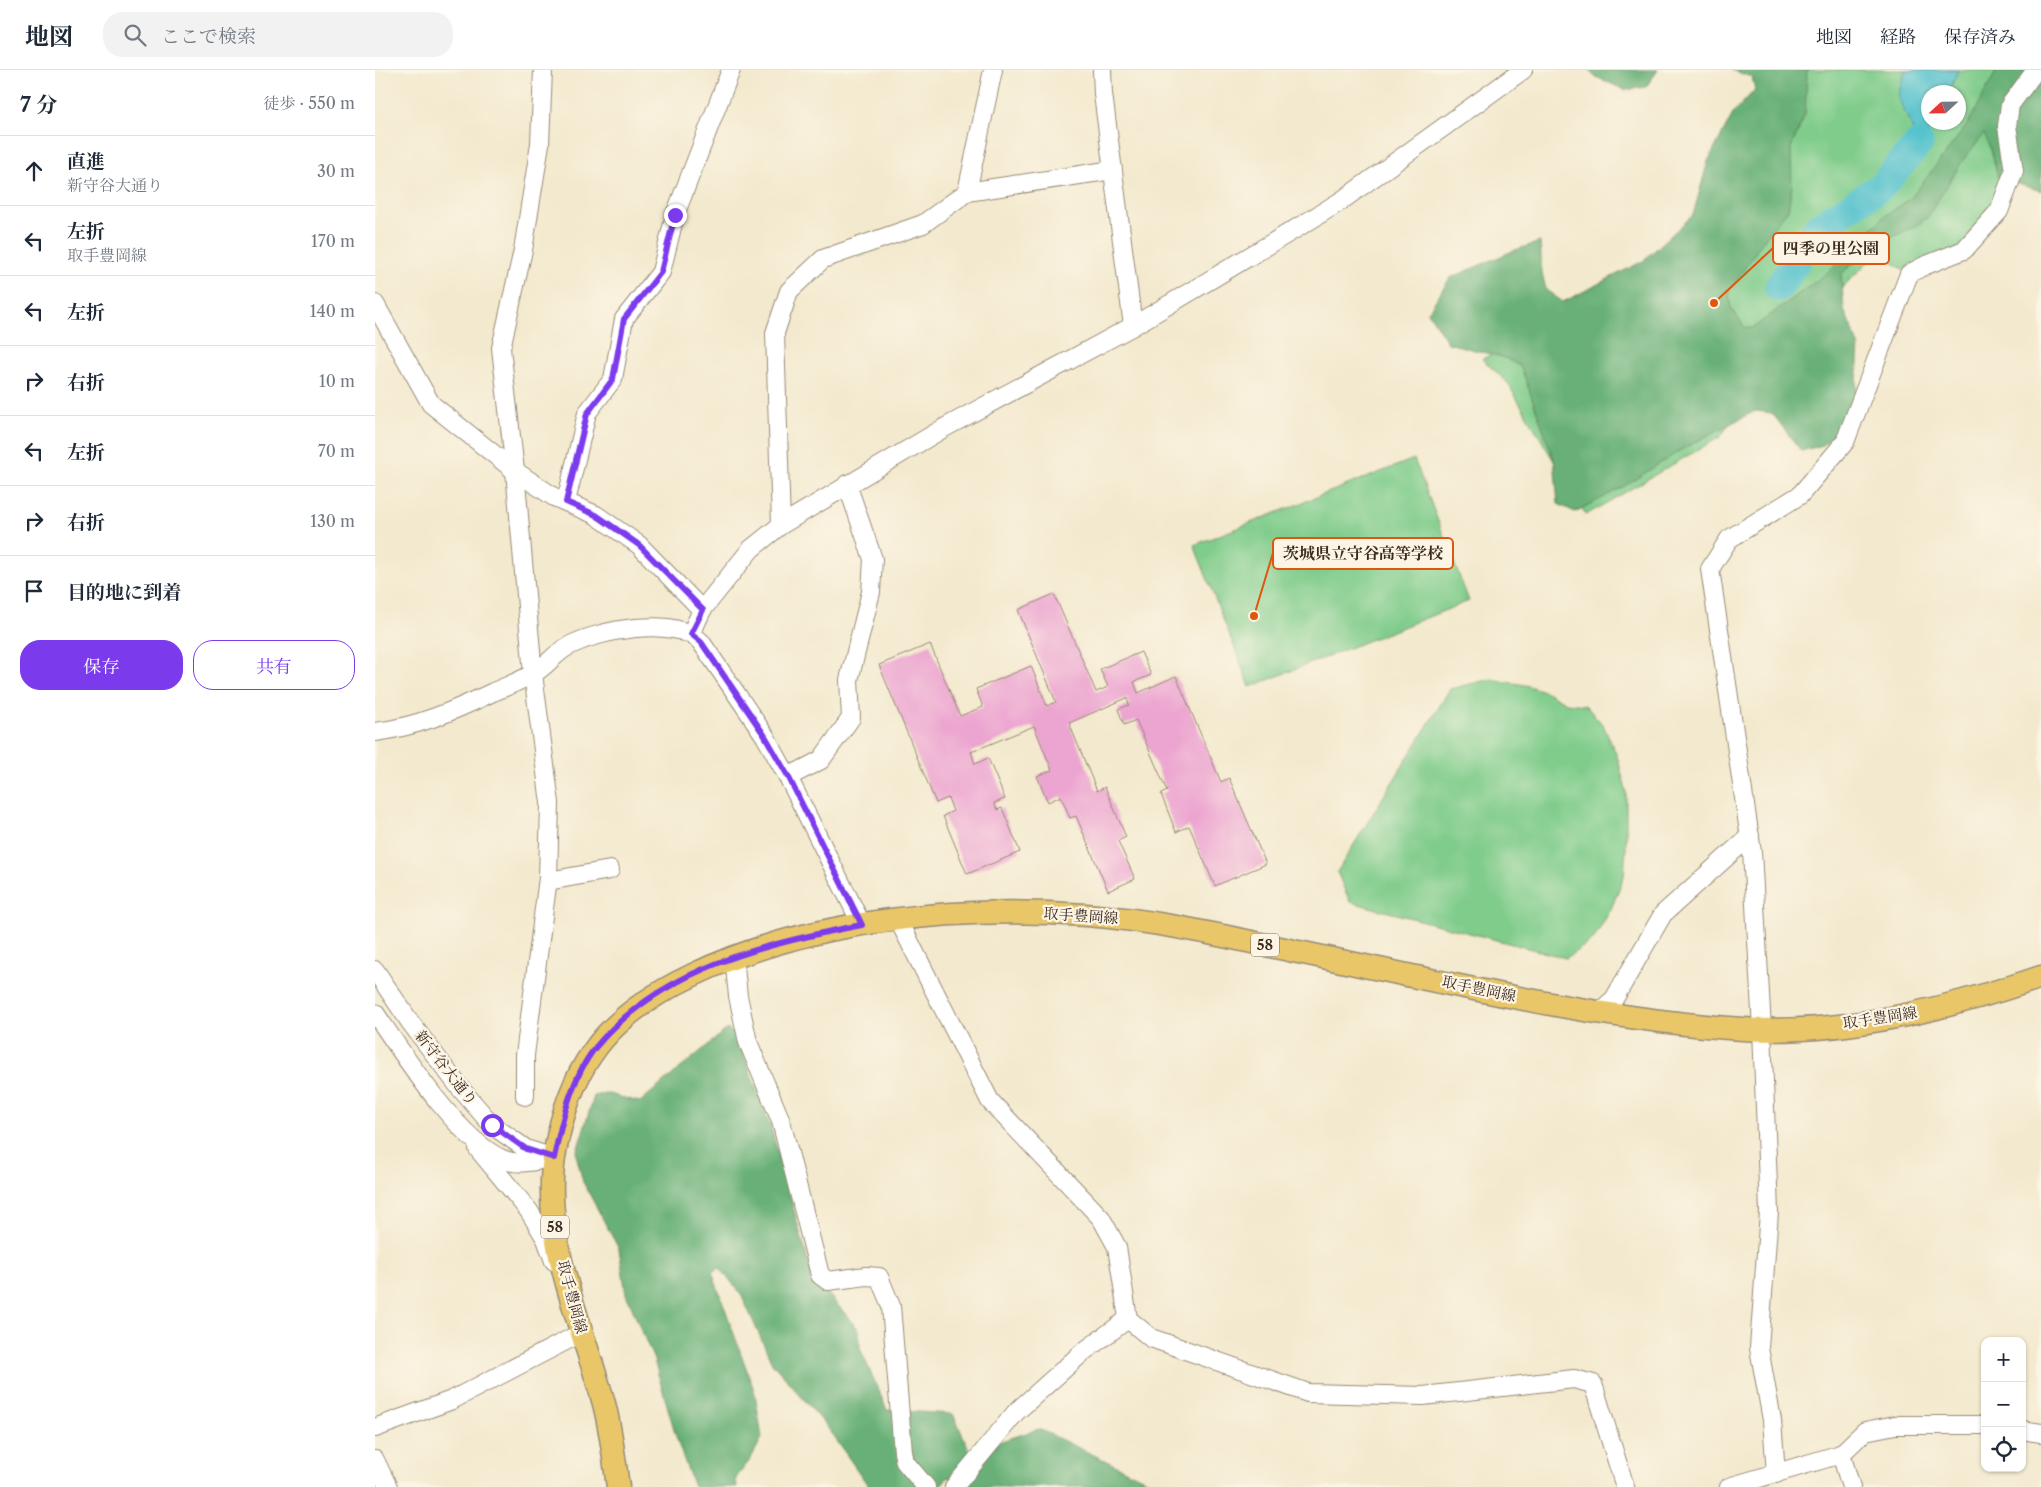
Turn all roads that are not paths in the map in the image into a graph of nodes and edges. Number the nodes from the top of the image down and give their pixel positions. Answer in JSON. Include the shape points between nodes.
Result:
{"nodes":[{"id":1,"x":543,"y":70,"type":"edge"},
{"id":2,"x":731,"y":70,"type":"edge"},
{"id":3,"x":993,"y":70,"type":"edge"},
{"id":4,"x":1103,"y":70,"type":"edge"},
{"id":5,"x":1523,"y":70,"type":"edge"},
{"id":6,"x":2036,"y":70,"type":"edge"},
{"id":7,"x":1113,"y":170,"type":"junction"},
{"id":8,"x":967,"y":192,"type":"junction"},
{"id":9,"x":375,"y":304,"type":"edge"},
{"id":10,"x":1133,"y":326,"type":"junction"},
{"id":11,"x":515,"y":470,"type":"junction"},
{"id":12,"x":847,"y":484,"type":"junction"},
{"id":13,"x":566,"y":502,"type":"junction"},
{"id":14,"x":781,"y":525,"type":"junction"},
{"id":15,"x":703,"y":610,"type":"junction"},
{"id":16,"x":691,"y":634,"type":"junction"},
{"id":17,"x":533,"y":674,"type":"junction"},
{"id":18,"x":375,"y":732,"type":"edge"},
{"id":19,"x":788,"y":776,"type":"junction"},
{"id":20,"x":1750,"y":836,"type":"junction"},
{"id":21,"x":610,"y":870,"type":"dead end"},
{"id":22,"x":548,"y":881,"type":"junction"},
{"id":23,"x":898,"y":920,"type":"junction"},
{"id":24,"x":862,"y":925,"type":"junction"},
{"id":25,"x":734,"y":957,"type":"junction"},
{"id":26,"x":375,"y":970,"type":"edge"},
{"id":27,"x":2041,"y":976,"type":"edge"},
{"id":28,"x":375,"y":1013,"type":"edge"},
{"id":29,"x":1599,"y":1013,"type":"junction"},
{"id":30,"x":1762,"y":1029,"type":"junction"},
{"id":31,"x":525,"y":1096,"type":"dead end"},
{"id":32,"x":454,"y":1120,"type":"junction"},
{"id":33,"x":554,"y":1158,"type":"junction"},
{"id":34,"x":570,"y":1295,"type":"junction"},
{"id":35,"x":1127,"y":1319,"type":"junction"},
{"id":36,"x":581,"y":1333,"type":"junction"},
{"id":37,"x":1981,"y":1425,"type":"edge"},
{"id":38,"x":375,"y":1428,"type":"edge"},
{"id":39,"x":2026,"y":1431,"type":"edge"},
{"id":40,"x":2041,"y":1433,"type":"edge"},
{"id":41,"x":1841,"y":1454,"type":"junction"},
{"id":42,"x":375,"y":1460,"type":"edge"},
{"id":43,"x":1776,"y":1474,"type":"junction"},
{"id":44,"x":388,"y":1487,"type":"edge"},
{"id":45,"x":618,"y":1487,"type":"edge"},
{"id":46,"x":926,"y":1487,"type":"edge"},
{"id":47,"x":954,"y":1487,"type":"edge"},
{"id":48,"x":1625,"y":1487,"type":"edge"},
{"id":49,"x":1729,"y":1487,"type":"edge"},
{"id":50,"x":1851,"y":1487,"type":"edge"}],
"edges":[{"from":1,"to":11,"type":"street","via":[[540,144],[523,250],[501,348]]},
{"from":2,"to":13,"type":"street","via":[[675,215],[661,272],[624,319],[613,379],[587,414]]},
{"from":3,"to":8,"type":"street"},
{"from":4,"to":7,"type":"street"},
{"from":5,"to":10,"type":"street","via":[[1341,201]]},
{"from":6,"to":20,"type":"street","via":[[2010,105],[2007,126],[2014,171],[1999,211],[1964,250],[1909,274],[1845,442],[1800,495],[1729,539],[1710,569]]},
{"from":7,"to":8,"type":"street"},
{"from":7,"to":10,"type":"street"},
{"from":8,"to":14,"type":"street","via":[[923,224],[823,258],[789,291],[775,333]]},
{"from":9,"to":11,"type":"street","via":[[431,404]]},
{"from":10,"to":12,"type":"street"},
{"from":11,"to":13,"type":"street"},
{"from":11,"to":17,"type":"street"},
{"from":12,"to":14,"type":"street"},
{"from":12,"to":19,"type":"street","via":[[873,559],[871,592],[849,680],[851,718],[821,760]]},
{"from":13,"to":15,"type":"street","via":[[596,515],[639,545]]},
{"from":14,"to":15,"type":"street","via":[[751,549]]},
{"from":15,"to":16,"type":"street"},
{"from":16,"to":17,"type":"street","via":[[669,628],[605,632],[567,647]]},
{"from":16,"to":19,"type":"street","via":[[701,642]]},
{"from":17,"to":18,"type":"street","via":[[447,714]]},
{"from":17,"to":22,"type":"street","via":[[550,803]]},
{"from":19,"to":24,"type":"street"},
{"from":20,"to":29,"type":"street","via":[[1663,914],[1614,999]]},
{"from":20,"to":30,"type":"street"},
{"from":21,"to":22,"type":"street"},
{"from":22,"to":31,"type":"street","via":[[525,1055]]},
{"from":23,"to":24,"type":"main road","name":"取手豊岡線","number":"58"},
{"from":23,"to":29,"type":"main road","name":"取手豊岡線","number":"58","via":[[996,912],[1090,915],[1255,943]]},
{"from":23,"to":35,"type":"street","via":[[990,1101],[1101,1218],[1117,1247]]},
{"from":24,"to":25,"type":"main road","name":"取手豊岡線","number":"58","via":[[799,937]]},
{"from":25,"to":33,"type":"main road","name":"取手豊岡線","number":"58","via":[[645,1000],[594,1049],[573,1091],[561,1124]]},
{"from":25,"to":46,"type":"street","via":[[748,1042],[781,1121],[820,1275],[828,1281],[879,1276],[891,1306],[903,1452],[905,1462]]},
{"from":26,"to":33,"type":"street","name":"新守谷大通り","via":[[410,1022],[492,1125],[526,1149]]},
{"from":27,"to":30,"type":"main road","name":"取手豊岡線","number":"58","via":[[1957,1004],[1898,1016],[1803,1028]]},
{"from":28,"to":32,"type":"street","name":"新守谷大通り"},
{"from":29,"to":30,"type":"main road","name":"取手豊岡線","number":"58"},
{"from":30,"to":43,"type":"street","via":[[1769,1212],[1759,1348],[1772,1420]]},
{"from":32,"to":33,"type":"street","name":"新守谷大通り","via":[[481,1145],[503,1159],[525,1163]]},
{"from":32,"to":34,"type":"street","via":[[529,1211],[546,1239]]},
{"from":33,"to":34,"type":"main road","name":"取手豊岡線","number":"58","via":[[552,1205]]},
{"from":34,"to":36,"type":"main road","name":"取手豊岡線","number":"58"},
{"from":35,"to":47,"type":"street","via":[[1083,1352],[1015,1412]]},
{"from":35,"to":48,"type":"street","via":[[1151,1338],[1308,1393],[1423,1396],[1574,1379],[1593,1384]]},
{"from":36,"to":38,"type":"street","via":[[453,1400]]},
{"from":36,"to":45,"type":"main road","name":"取手豊岡線","number":"58","via":[[604,1404]]},
{"from":37,"to":41,"type":"street","via":[[1895,1424],[1865,1431]]},
{"from":39,"to":40,"type":"street"},
{"from":41,"to":43,"type":"street"},
{"from":41,"to":50,"type":"street"},
{"from":42,"to":44,"type":"street"},
{"from":43,"to":49,"type":"street"}]}
